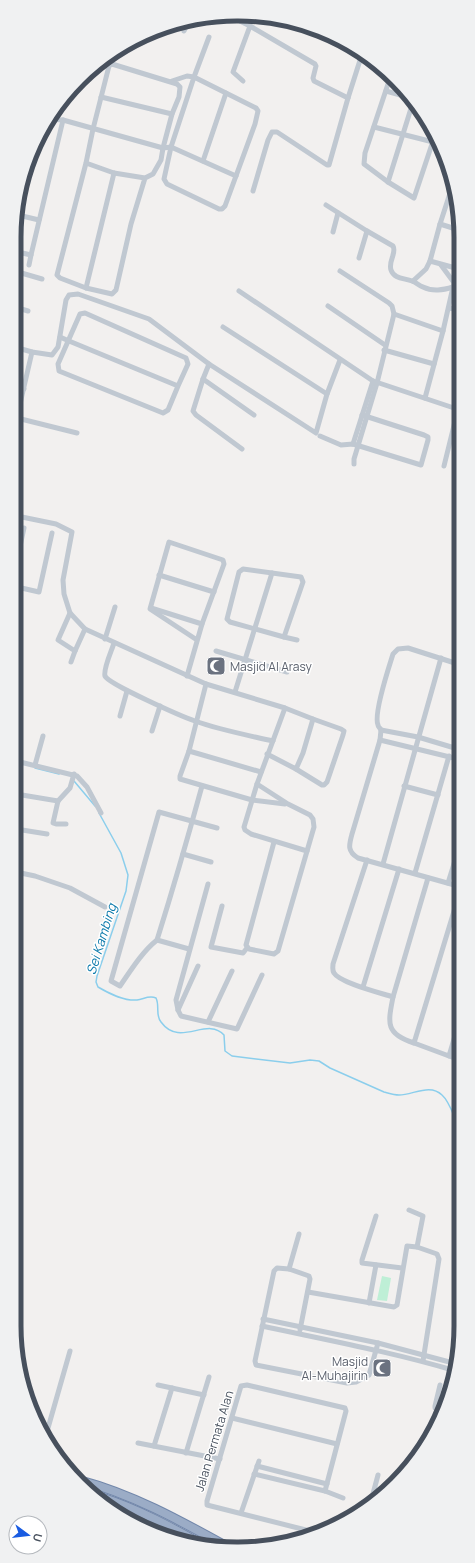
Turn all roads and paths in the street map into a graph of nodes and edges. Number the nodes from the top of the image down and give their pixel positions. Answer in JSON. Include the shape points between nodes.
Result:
{"nodes":[{"id":1,"x":240,"y":21,"type":"edge"},
{"id":2,"x":250,"y":26,"type":"junction"},
{"id":3,"x":186,"y":27,"type":"edge"},
{"id":4,"x":184,"y":31,"type":"dead end"},
{"id":5,"x":209,"y":37,"type":"dead end"},
{"id":6,"x":360,"y":59,"type":"edge"},
{"id":7,"x":194,"y":77,"type":"junction"},
{"id":8,"x":243,"y":81,"type":"dead end"},
{"id":9,"x":172,"y":82,"type":"junction"},
{"id":10,"x":389,"y":82,"type":"edge"},
{"id":11,"x":386,"y":92,"type":"junction"},
{"id":12,"x":226,"y":93,"type":"junction"},
{"id":13,"x":400,"y":95,"type":"edge"},
{"id":14,"x":101,"y":97,"type":"junction"},
{"id":15,"x":348,"y":98,"type":"junction"},
{"id":16,"x":411,"y":108,"type":"edge"},
{"id":17,"x":172,"y":114,"type":"junction"},
{"id":18,"x":56,"y":119,"type":"edge"},
{"id":19,"x":63,"y":120,"type":"junction"},
{"id":20,"x":374,"y":127,"type":"junction"},
{"id":21,"x":92,"y":129,"type":"junction"},
{"id":22,"x":403,"y":135,"type":"junction"},
{"id":23,"x":432,"y":142,"type":"edge"},
{"id":24,"x":433,"y":143,"type":"edge"},
{"id":25,"x":170,"y":146,"type":"junction"},
{"id":26,"x":163,"y":148,"type":"junction"},
{"id":27,"x":203,"y":161,"type":"junction"},
{"id":28,"x":86,"y":163,"type":"junction"},
{"id":29,"x":114,"y":173,"type":"junction"},
{"id":30,"x":236,"y":176,"type":"junction"},
{"id":31,"x":145,"y":178,"type":"junction"},
{"id":32,"x":388,"y":182,"type":"junction"},
{"id":33,"x":254,"y":192,"type":"dead end"},
{"id":34,"x":450,"y":193,"type":"edge"},
{"id":35,"x":326,"y":205,"type":"dead end"},
{"id":36,"x":338,"y":213,"type":"junction"},
{"id":37,"x":22,"y":216,"type":"edge"},
{"id":38,"x":39,"y":220,"type":"junction"},
{"id":39,"x":440,"y":224,"type":"junction"},
{"id":40,"x":454,"y":228,"type":"edge"},
{"id":41,"x":333,"y":232,"type":"dead end"},
{"id":42,"x":367,"y":232,"type":"junction"},
{"id":43,"x":21,"y":253,"type":"edge"},
{"id":44,"x":31,"y":255,"type":"junction"},
{"id":45,"x":359,"y":258,"type":"dead end"},
{"id":46,"x":430,"y":261,"type":"junction"},
{"id":47,"x":29,"y":265,"type":"dead end"},
{"id":48,"x":441,"y":265,"type":"junction"},
{"id":49,"x":454,"y":268,"type":"edge"},
{"id":50,"x":340,"y":271,"type":"dead end"},
{"id":51,"x":21,"y":273,"type":"edge"},
{"id":52,"x":42,"y":279,"type":"dead end"},
{"id":53,"x":413,"y":282,"type":"junction"},
{"id":54,"x":454,"y":285,"type":"junction"},
{"id":55,"x":86,"y":288,"type":"junction"},
{"id":56,"x":239,"y":292,"type":"dead end"},
{"id":57,"x":328,"y":306,"type":"dead end"},
{"id":58,"x":449,"y":308,"type":"junction"},
{"id":59,"x":21,"y":309,"type":"edge"},
{"id":60,"x":454,"y":309,"type":"edge"},
{"id":61,"x":28,"y":311,"type":"dead end"},
{"id":62,"x":394,"y":314,"type":"junction"},
{"id":63,"x":223,"y":327,"type":"dead end"},
{"id":64,"x":443,"y":331,"type":"junction"},
{"id":65,"x":60,"y":337,"type":"junction"},
{"id":66,"x":69,"y":341,"type":"junction"},
{"id":67,"x":385,"y":348,"type":"junction"},
{"id":68,"x":21,"y":349,"type":"edge"},
{"id":69,"x":32,"y":352,"type":"junction"},
{"id":70,"x":340,"y":360,"type":"junction"},
{"id":71,"x":209,"y":364,"type":"junction"},
{"id":72,"x":434,"y":364,"type":"junction"},
{"id":73,"x":203,"y":379,"type":"junction"},
{"id":74,"x":375,"y":382,"type":"junction"},
{"id":75,"x":178,"y":386,"type":"junction"},
{"id":76,"x":21,"y":388,"type":"edge"},
{"id":77,"x":24,"y":389,"type":"junction"},
{"id":78,"x":327,"y":394,"type":"junction"},
{"id":79,"x":425,"y":398,"type":"junction"},
{"id":80,"x":21,"y":404,"type":"edge"},
{"id":81,"x":454,"y":406,"type":"edge"},
{"id":82,"x":254,"y":415,"type":"dead end"},
{"id":83,"x":364,"y":416,"type":"junction"},
{"id":84,"x":21,"y":419,"type":"edge"},
{"id":85,"x":454,"y":424,"type":"edge"},
{"id":86,"x":77,"y":433,"type":"dead end"},
{"id":87,"x":320,"y":436,"type":"dead end"},
{"id":88,"x":355,"y":445,"type":"junction"},
{"id":89,"x":242,"y":449,"type":"dead end"},
{"id":90,"x":354,"y":464,"type":"dead end"},
{"id":91,"x":444,"y":466,"type":"dead end"},
{"id":92,"x":21,"y":517,"type":"edge"},
{"id":93,"x":24,"y":528,"type":"dead end"},
{"id":94,"x":52,"y":533,"type":"dead end"},
{"id":95,"x":21,"y":542,"type":"edge"},
{"id":96,"x":272,"y":573,"type":"junction"},
{"id":97,"x":159,"y":575,"type":"junction"},
{"id":98,"x":21,"y":588,"type":"edge"},
{"id":99,"x":214,"y":592,"type":"junction"},
{"id":100,"x":115,"y":607,"type":"dead end"},
{"id":101,"x":150,"y":608,"type":"junction"},
{"id":102,"x":70,"y":613,"type":"junction"},
{"id":103,"x":202,"y":624,"type":"junction"},
{"id":104,"x":254,"y":628,"type":"junction"},
{"id":105,"x":86,"y":630,"type":"junction"},
{"id":106,"x":284,"y":637,"type":"junction"},
{"id":107,"x":105,"y":639,"type":"junction"},
{"id":108,"x":197,"y":640,"type":"junction"},
{"id":109,"x":297,"y":640,"type":"dead end"},
{"id":110,"x":114,"y":643,"type":"junction"},
{"id":111,"x":216,"y":650,"type":"dead end"},
{"id":112,"x":75,"y":651,"type":"junction"},
{"id":113,"x":441,"y":658,"type":"junction"},
{"id":114,"x":245,"y":660,"type":"junction"},
{"id":115,"x":71,"y":662,"type":"dead end"},
{"id":116,"x":454,"y":663,"type":"edge"},
{"id":117,"x":287,"y":672,"type":"dead end"},
{"id":118,"x":187,"y":676,"type":"junction"},
{"id":119,"x":206,"y":684,"type":"junction"},
{"id":120,"x":127,"y":691,"type":"junction"},
{"id":121,"x":234,"y":692,"type":"junction"},
{"id":122,"x":160,"y":706,"type":"junction"},
{"id":123,"x":285,"y":708,"type":"junction"},
{"id":124,"x":120,"y":716,"type":"dead end"},
{"id":125,"x":313,"y":719,"type":"junction"},
{"id":126,"x":196,"y":721,"type":"junction"},
{"id":127,"x":381,"y":730,"type":"junction"},
{"id":128,"x":152,"y":731,"type":"dead end"},
{"id":129,"x":43,"y":736,"type":"dead end"},
{"id":130,"x":418,"y":737,"type":"junction"},
{"id":131,"x":380,"y":740,"type":"junction"},
{"id":132,"x":273,"y":741,"type":"junction"},
{"id":133,"x":454,"y":746,"type":"edge"},
{"id":134,"x":415,"y":748,"type":"junction"},
{"id":135,"x":190,"y":752,"type":"junction"},
{"id":136,"x":267,"y":754,"type":"junction"},
{"id":137,"x":454,"y":758,"type":"edge"},
{"id":138,"x":21,"y":762,"type":"edge"},
{"id":139,"x":35,"y":765,"type":"junction"},
{"id":140,"x":296,"y":769,"type":"junction"},
{"id":141,"x":261,"y":772,"type":"junction"},
{"id":142,"x":74,"y":776,"type":"junction"},
{"id":143,"x":257,"y":784,"type":"junction"},
{"id":144,"x":202,"y":786,"type":"junction"},
{"id":145,"x":404,"y":786,"type":"junction"},
{"id":146,"x":21,"y":795,"type":"edge"},
{"id":147,"x":438,"y":795,"type":"junction"},
{"id":148,"x":58,"y":800,"type":"junction"},
{"id":149,"x":252,"y":800,"type":"junction"},
{"id":150,"x":288,"y":804,"type":"junction"},
{"id":151,"x":101,"y":813,"type":"dead end"},
{"id":152,"x":192,"y":821,"type":"junction"},
{"id":153,"x":66,"y":824,"type":"dead end"},
{"id":154,"x":217,"y":828,"type":"dead end"},
{"id":155,"x":21,"y":830,"type":"edge"},
{"id":156,"x":47,"y":834,"type":"dead end"},
{"id":157,"x":274,"y":842,"type":"junction"},
{"id":158,"x":307,"y":851,"type":"junction"},
{"id":159,"x":183,"y":854,"type":"junction"},
{"id":160,"x":367,"y":860,"type":"junction"},
{"id":161,"x":211,"y":862,"type":"dead end"},
{"id":162,"x":383,"y":864,"type":"junction"},
{"id":163,"x":454,"y":864,"type":"edge"},
{"id":164,"x":399,"y":869,"type":"junction"},
{"id":165,"x":21,"y":873,"type":"edge"},
{"id":166,"x":415,"y":873,"type":"junction"},
{"id":167,"x":428,"y":878,"type":"junction"},
{"id":168,"x":448,"y":883,"type":"junction"},
{"id":169,"x":208,"y":884,"type":"dead end"},
{"id":170,"x":454,"y":885,"type":"edge"},
{"id":171,"x":222,"y":906,"type":"dead end"},
{"id":172,"x":105,"y":907,"type":"dead end"},
{"id":173,"x":454,"y":911,"type":"edge"},
{"id":174,"x":157,"y":940,"type":"junction"},
{"id":175,"x":247,"y":948,"type":"junction"},
{"id":176,"x":189,"y":949,"type":"junction"},
{"id":177,"x":198,"y":966,"type":"dead end"},
{"id":178,"x":232,"y":971,"type":"dead end"},
{"id":179,"x":262,"y":975,"type":"dead end"},
{"id":180,"x":364,"y":987,"type":"junction"},
{"id":181,"x":393,"y":998,"type":"junction"},
{"id":182,"x":178,"y":1010,"type":"junction"},
{"id":183,"x":208,"y":1022,"type":"junction"},
{"id":184,"x":454,"y":1038,"type":"edge"},
{"id":185,"x":414,"y":1042,"type":"junction"},
{"id":186,"x":449,"y":1056,"type":"junction"},
{"id":187,"x":454,"y":1058,"type":"edge"},
{"id":188,"x":409,"y":1210,"type":"dead end"},
{"id":189,"x":376,"y":1216,"type":"dead end"},
{"id":190,"x":299,"y":1234,"type":"dead end"},
{"id":191,"x":417,"y":1247,"type":"junction"},
{"id":192,"x":376,"y":1265,"type":"junction"},
{"id":193,"x":402,"y":1268,"type":"junction"},
{"id":194,"x":289,"y":1269,"type":"junction"},
{"id":195,"x":308,"y":1292,"type":"junction"},
{"id":196,"x":369,"y":1303,"type":"junction"},
{"id":197,"x":263,"y":1319,"type":"junction"},
{"id":198,"x":262,"y":1326,"type":"junction"},
{"id":199,"x":300,"y":1327,"type":"junction"},
{"id":200,"x":299,"y":1334,"type":"junction"},
{"id":201,"x":378,"y":1343,"type":"junction"},
{"id":202,"x":376,"y":1350,"type":"junction"},
{"id":203,"x":70,"y":1351,"type":"dead end"},
{"id":204,"x":424,"y":1358,"type":"junction"},
{"id":205,"x":451,"y":1363,"type":"edge"},
{"id":206,"x":450,"y":1369,"type":"edge"},
{"id":207,"x":209,"y":1377,"type":"dead end"},
{"id":208,"x":158,"y":1385,"type":"dead end"},
{"id":209,"x":440,"y":1385,"type":"dead end"},
{"id":210,"x":172,"y":1388,"type":"junction"},
{"id":211,"x":204,"y":1395,"type":"junction"},
{"id":212,"x":438,"y":1408,"type":"edge"},
{"id":213,"x":232,"y":1418,"type":"junction"},
{"id":214,"x":48,"y":1429,"type":"edge"},
{"id":215,"x":138,"y":1443,"type":"dead end"},
{"id":216,"x":337,"y":1444,"type":"junction"},
{"id":217,"x":154,"y":1446,"type":"junction"},
{"id":218,"x":186,"y":1452,"type":"junction"},
{"id":219,"x":220,"y":1459,"type":"junction"},
{"id":220,"x":254,"y":1474,"type":"junction"},
{"id":221,"x":378,"y":1475,"type":"dead end"},
{"id":222,"x":88,"y":1483,"type":"edge"},
{"id":223,"x":327,"y":1484,"type":"junction"},
{"id":224,"x":325,"y":1491,"type":"junction"},
{"id":225,"x":373,"y":1494,"type":"edge"},
{"id":226,"x":343,"y":1498,"type":"dead end"},
{"id":227,"x":114,"y":1503,"type":"edge"},
{"id":228,"x":241,"y":1513,"type":"junction"},
{"id":229,"x":156,"y":1519,"type":"junction"},
{"id":230,"x":154,"y":1526,"type":"edge"},
{"id":231,"x":308,"y":1531,"type":"edge"},
{"id":232,"x":182,"y":1535,"type":"edge"},
{"id":233,"x":217,"y":1541,"type":"edge"}],
"edges":[{"from":1,"to":2,"type":"street"},
{"from":2,"to":8,"type":"street","via":[[233,72]]},
{"from":2,"to":15,"type":"street","via":[[315,64],[314,81]]},
{"from":3,"to":4,"type":"street"},
{"from":5,"to":7,"type":"street"},
{"from":6,"to":15,"type":"street"},
{"from":7,"to":9,"type":"street","via":[[187,76]]},
{"from":7,"to":12,"type":"street"},
{"from":7,"to":25,"type":"street"},
{"from":9,"to":14,"type":"street","via":[[110,64]]},
{"from":9,"to":17,"type":"street","via":[[177,84],[180,92]]},
{"from":10,"to":11,"type":"street"},
{"from":11,"to":13,"type":"street"},
{"from":11,"to":20,"type":"street"},
{"from":12,"to":27,"type":"street"},
{"from":12,"to":30,"type":"street","via":[[258,111]]},
{"from":14,"to":17,"type":"street"},
{"from":14,"to":21,"type":"street"},
{"from":15,"to":33,"type":"street","via":[[329,166],[277,132],[272,132]]},
{"from":16,"to":22,"type":"street"},
{"from":17,"to":26,"type":"street"},
{"from":18,"to":19,"type":"street"},
{"from":19,"to":21,"type":"street"},
{"from":19,"to":38,"type":"street"},
{"from":20,"to":22,"type":"street"},
{"from":20,"to":32,"type":"street","via":[[364,164]]},
{"from":21,"to":26,"type":"street"},
{"from":21,"to":28,"type":"street"},
{"from":22,"to":23,"type":"street"},
{"from":22,"to":32,"type":"street"},
{"from":24,"to":32,"type":"street","via":[[414,198]]},
{"from":25,"to":26,"type":"street"},
{"from":25,"to":27,"type":"street"},
{"from":25,"to":30,"type":"street","via":[[164,177],[167,184],[219,209],[225,206]]},
{"from":26,"to":31,"type":"street","via":[[156,170]]},
{"from":27,"to":30,"type":"street"},
{"from":28,"to":29,"type":"street"},
{"from":28,"to":55,"type":"street","via":[[57,275]]},
{"from":29,"to":31,"type":"street"},
{"from":29,"to":55,"type":"street"},
{"from":31,"to":55,"type":"street","via":[[131,224],[116,290],[112,294]]},
{"from":34,"to":39,"type":"street"},
{"from":35,"to":36,"type":"street"},
{"from":36,"to":41,"type":"street"},
{"from":36,"to":42,"type":"street"},
{"from":37,"to":38,"type":"street"},
{"from":38,"to":44,"type":"street"},
{"from":39,"to":40,"type":"street"},
{"from":39,"to":46,"type":"street"},
{"from":42,"to":45,"type":"street"},
{"from":42,"to":53,"type":"street","via":[[394,247],[390,267],[394,275]]},
{"from":43,"to":44,"type":"street"},
{"from":44,"to":47,"type":"street"},
{"from":46,"to":48,"type":"street"},
{"from":46,"to":53,"type":"street"},
{"from":48,"to":49,"type":"street"},
{"from":48,"to":54,"type":"street"},
{"from":50,"to":62,"type":"street","via":[[389,303]]},
{"from":51,"to":52,"type":"street"},
{"from":53,"to":54,"type":"street","via":[[436,290],[445,290]]},
{"from":54,"to":58,"type":"street"},
{"from":56,"to":70,"type":"street"},
{"from":57,"to":67,"type":"street"},
{"from":58,"to":60,"type":"street"},
{"from":58,"to":64,"type":"street"},
{"from":59,"to":61,"type":"street"},
{"from":62,"to":64,"type":"street"},
{"from":62,"to":67,"type":"street"},
{"from":63,"to":78,"type":"street"},
{"from":64,"to":72,"type":"street"},
{"from":65,"to":66,"type":"street"},
{"from":65,"to":69,"type":"street","via":[[52,355]]},
{"from":65,"to":71,"type":"street","via":[[66,300],[69,295],[78,294],[149,319]]},
{"from":66,"to":75,"type":"street"},
{"from":66,"to":75,"type":"street","via":[[80,314],[85,313],[186,358],[188,364]]},
{"from":66,"to":75,"type":"street","via":[[58,367],[59,371],[66,374],[163,413],[168,410]]},
{"from":67,"to":72,"type":"street"},
{"from":67,"to":74,"type":"street"},
{"from":68,"to":69,"type":"street"},
{"from":69,"to":77,"type":"street"},
{"from":70,"to":74,"type":"street"},
{"from":70,"to":78,"type":"street"},
{"from":71,"to":73,"type":"street"},
{"from":71,"to":78,"type":"street","via":[[316,433]]},
{"from":72,"to":79,"type":"street"},
{"from":73,"to":82,"type":"street"},
{"from":73,"to":89,"type":"street","via":[[194,414]]},
{"from":74,"to":79,"type":"street"},
{"from":74,"to":83,"type":"street"},
{"from":76,"to":77,"type":"street"},
{"from":77,"to":80,"type":"street"},
{"from":79,"to":81,"type":"street"},
{"from":83,"to":88,"type":"street"},
{"from":83,"to":88,"type":"street","via":[[425,436],[428,440],[421,464]]},
{"from":84,"to":86,"type":"street"},
{"from":85,"to":91,"type":"street"},
{"from":87,"to":88,"type":"street","via":[[341,445]]},
{"from":88,"to":90,"type":"street"},
{"from":92,"to":102,"type":"street","via":[[56,524],[72,532],[63,580]]},
{"from":93,"to":95,"type":"street"},
{"from":94,"to":98,"type":"street","via":[[39,592]]},
{"from":96,"to":104,"type":"street"},
{"from":96,"to":104,"type":"street","via":[[246,569],[239,572],[226,619]]},
{"from":96,"to":106,"type":"street","via":[[298,576],[303,582]]},
{"from":97,"to":99,"type":"street"},
{"from":97,"to":99,"type":"street","via":[[168,543],[171,542],[223,560],[224,564]]},
{"from":97,"to":101,"type":"street"},
{"from":99,"to":103,"type":"street"},
{"from":100,"to":107,"type":"street"},
{"from":101,"to":103,"type":"street"},
{"from":101,"to":108,"type":"street"},
{"from":102,"to":105,"type":"street"},
{"from":102,"to":112,"type":"street","via":[[58,640]]},
{"from":103,"to":108,"type":"street"},
{"from":104,"to":106,"type":"street"},
{"from":104,"to":114,"type":"street"},
{"from":105,"to":107,"type":"street"},
{"from":105,"to":112,"type":"street"},
{"from":106,"to":109,"type":"street"},
{"from":107,"to":110,"type":"street"},
{"from":108,"to":118,"type":"street"},
{"from":110,"to":118,"type":"street"},
{"from":110,"to":120,"type":"street","via":[[105,676]]},
{"from":111,"to":114,"type":"street"},
{"from":112,"to":115,"type":"street"},
{"from":113,"to":116,"type":"street"},
{"from":113,"to":127,"type":"street","via":[[402,648],[393,654],[379,706],[378,725]]},
{"from":113,"to":130,"type":"street"},
{"from":114,"to":117,"type":"street"},
{"from":114,"to":121,"type":"street"},
{"from":118,"to":119,"type":"street"},
{"from":119,"to":121,"type":"street"},
{"from":119,"to":126,"type":"street"},
{"from":120,"to":122,"type":"street"},
{"from":120,"to":124,"type":"street"},
{"from":121,"to":123,"type":"street"},
{"from":122,"to":126,"type":"street"},
{"from":122,"to":128,"type":"street"},
{"from":123,"to":125,"type":"street"},
{"from":123,"to":132,"type":"street"},
{"from":125,"to":140,"type":"street"},
{"from":125,"to":140,"type":"street","via":[[344,731],[327,782],[322,785]]},
{"from":126,"to":132,"type":"street"},
{"from":126,"to":135,"type":"street"},
{"from":127,"to":130,"type":"street"},
{"from":127,"to":131,"type":"street"},
{"from":129,"to":139,"type":"street"},
{"from":130,"to":133,"type":"street"},
{"from":130,"to":134,"type":"street"},
{"from":131,"to":134,"type":"street"},
{"from":131,"to":160,"type":"street","via":[[349,845],[353,854]]},
{"from":132,"to":136,"type":"street"},
{"from":134,"to":137,"type":"street"},
{"from":134,"to":145,"type":"street"},
{"from":135,"to":141,"type":"street"},
{"from":135,"to":144,"type":"street","via":[[180,779]]},
{"from":136,"to":140,"type":"street"},
{"from":136,"to":141,"type":"street"},
{"from":137,"to":147,"type":"street"},
{"from":138,"to":139,"type":"street"},
{"from":139,"to":142,"type":"street"},
{"from":141,"to":143,"type":"street"},
{"from":142,"to":148,"type":"street","via":[[70,788]]},
{"from":142,"to":151,"type":"street","via":[[78,776],[84,783]]},
{"from":143,"to":149,"type":"street"},
{"from":143,"to":150,"type":"street"},
{"from":144,"to":149,"type":"street"},
{"from":144,"to":152,"type":"street"},
{"from":145,"to":147,"type":"street"},
{"from":145,"to":162,"type":"street"},
{"from":146,"to":148,"type":"street"},
{"from":147,"to":166,"type":"street"},
{"from":148,"to":153,"type":"street","via":[[53,823]]},
{"from":149,"to":150,"type":"street"},
{"from":149,"to":157,"type":"street","via":[[245,830],[249,834]]},
{"from":150,"to":158,"type":"street","via":[[314,819]]},
{"from":152,"to":154,"type":"street"},
{"from":152,"to":159,"type":"street"},
{"from":152,"to":174,"type":"street","via":[[160,812],[111,981],[120,986],[151,944]]},
{"from":155,"to":156,"type":"street"},
{"from":157,"to":158,"type":"street"},
{"from":157,"to":175,"type":"street","via":[[246,942]]},
{"from":158,"to":175,"type":"street","via":[[278,952],[272,954]]},
{"from":159,"to":161,"type":"street"},
{"from":159,"to":174,"type":"street"},
{"from":160,"to":162,"type":"street"},
{"from":160,"to":180,"type":"street","via":[[333,964],[337,977]]},
{"from":162,"to":164,"type":"street"},
{"from":163,"to":168,"type":"street"},
{"from":164,"to":166,"type":"street"},
{"from":164,"to":180,"type":"street"},
{"from":165,"to":172,"type":"street","via":[[70,888]]},
{"from":166,"to":167,"type":"street"},
{"from":167,"to":168,"type":"street"},
{"from":167,"to":181,"type":"street"},
{"from":168,"to":170,"type":"street"},
{"from":169,"to":176,"type":"street"},
{"from":171,"to":175,"type":"street","via":[[211,947],[242,954]]},
{"from":173,"to":185,"type":"street"},
{"from":174,"to":176,"type":"street"},
{"from":176,"to":182,"type":"street","via":[[176,1000]]},
{"from":177,"to":182,"type":"street"},
{"from":178,"to":183,"type":"street"},
{"from":179,"to":183,"type":"street","via":[[237,1029]]},
{"from":180,"to":181,"type":"street"},
{"from":181,"to":185,"type":"street","via":[[389,1020],[392,1030],[399,1037]]},
{"from":182,"to":183,"type":"street","via":[[181,1016]]},
{"from":184,"to":186,"type":"street"},
{"from":185,"to":186,"type":"street"},
{"from":186,"to":187,"type":"street"},
{"from":188,"to":191,"type":"street","via":[[422,1216]]},
{"from":189,"to":192,"type":"street","via":[[362,1260],[364,1264]]},
{"from":190,"to":194,"type":"street"},
{"from":191,"to":193,"type":"street","via":[[407,1246]]},
{"from":191,"to":204,"type":"street","via":[[437,1254],[439,1259]]},
{"from":192,"to":193,"type":"street"},
{"from":192,"to":196,"type":"street"},
{"from":193,"to":196,"type":"street","via":[[396,1306]]},
{"from":194,"to":195,"type":"street","via":[[309,1276]]},
{"from":194,"to":197,"type":"street","via":[[277,1268],[274,1271]]},
{"from":195,"to":196,"type":"street"},
{"from":195,"to":199,"type":"street"},
{"from":197,"to":198,"type":"street"},
{"from":197,"to":199,"type":"street"},
{"from":198,"to":200,"type":"street"},
{"from":198,"to":202,"type":"street","via":[[255,1361],[258,1367],[347,1383],[356,1382],[369,1375]]},
{"from":199,"to":200,"type":"street"},
{"from":199,"to":201,"type":"street"},
{"from":200,"to":202,"type":"street"},
{"from":201,"to":202,"type":"street"},
{"from":201,"to":204,"type":"street"},
{"from":202,"to":204,"type":"street"},
{"from":203,"to":214,"type":"street"},
{"from":204,"to":205,"type":"street"},
{"from":204,"to":206,"type":"street"},
{"from":207,"to":211,"type":"street"},
{"from":208,"to":210,"type":"street"},
{"from":209,"to":212,"type":"street","via":[[435,1407]]},
{"from":210,"to":211,"type":"street"},
{"from":210,"to":217,"type":"street"},
{"from":211,"to":218,"type":"street"},
{"from":213,"to":216,"type":"street"},
{"from":213,"to":216,"type":"street","name":"Jalan Permata Alan","via":[[243,1384],[344,1407],[346,1409]]},
{"from":213,"to":219,"type":"street","name":"Jalan Permata Alan"},
{"from":215,"to":217,"type":"street"},
{"from":216,"to":223,"type":"street"},
{"from":217,"to":218,"type":"street"},
{"from":218,"to":219,"type":"street"},
{"from":219,"to":228,"type":"street","name":"Jalan Permata Alan","via":[[206,1504]]},
{"from":220,"to":223,"type":"street","via":[[258,1463]]},
{"from":220,"to":224,"type":"street"},
{"from":220,"to":228,"type":"street"},
{"from":221,"to":225,"type":"street"},
{"from":222,"to":233,"type":"highway","via":[[160,1510]]},
{"from":223,"to":224,"type":"street"},
{"from":224,"to":226,"type":"street"},
{"from":227,"to":229,"type":"highway"},
{"from":228,"to":231,"type":"street"},
{"from":229,"to":230,"type":"street"},
{"from":229,"to":232,"type":"highway"}]}
